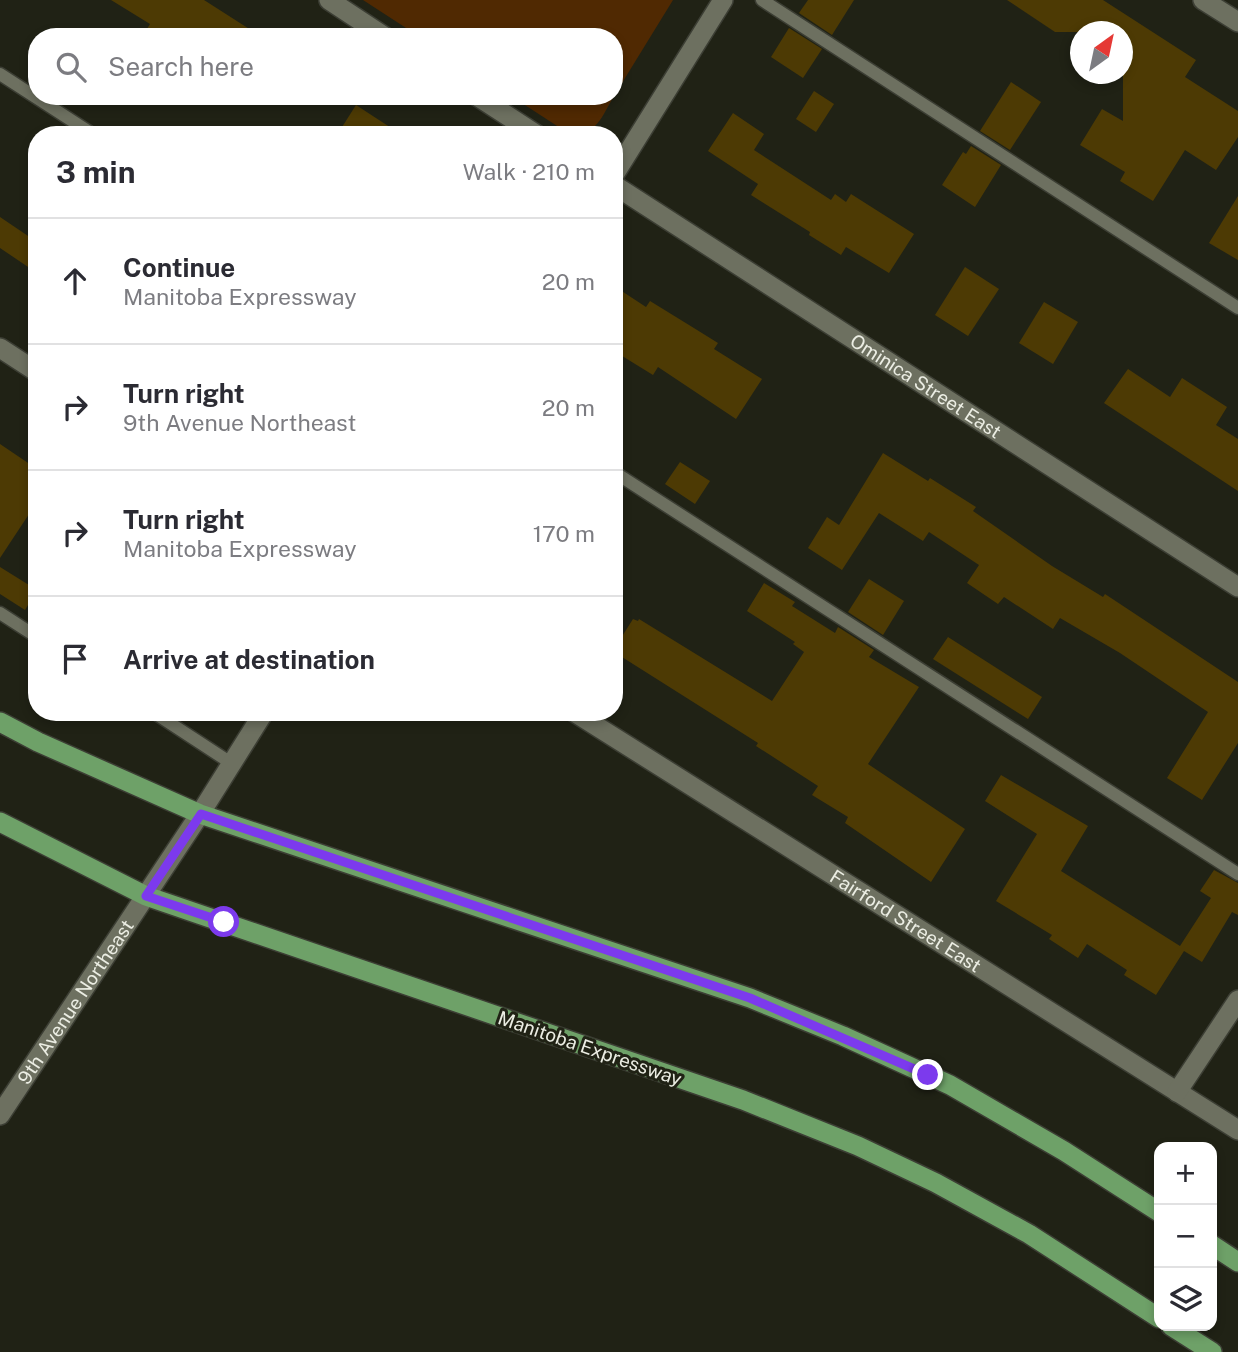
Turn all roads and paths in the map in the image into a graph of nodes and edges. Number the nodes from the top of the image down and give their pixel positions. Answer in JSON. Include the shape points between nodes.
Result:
{"nodes":[{"id":1,"x":329,"y":0,"type":"edge"},
{"id":2,"x":723,"y":0,"type":"edge"},
{"id":3,"x":762,"y":0,"type":"edge"},
{"id":4,"x":1203,"y":0,"type":"edge"},
{"id":5,"x":1238,"y":22,"type":"edge"},
{"id":6,"x":372,"y":28,"type":"edge"},
{"id":7,"x":0,"y":74,"type":"edge"},
{"id":8,"x":28,"y":92,"type":"edge"},
{"id":9,"x":48,"y":105,"type":"edge"},
{"id":10,"x":491,"y":105,"type":"edge"},
{"id":11,"x":80,"y":126,"type":"edge"},
{"id":12,"x":523,"y":126,"type":"edge"},
{"id":13,"x":623,"y":161,"type":"edge"},
{"id":14,"x":623,"y":191,"type":"edge"},
{"id":15,"x":1238,"y":308,"type":"edge"},
{"id":16,"x":0,"y":348,"type":"edge"},
{"id":17,"x":28,"y":366,"type":"edge"},
{"id":18,"x":623,"y":478,"type":"edge"},
{"id":19,"x":1238,"y":587,"type":"edge"},
{"id":20,"x":0,"y":613,"type":"edge"},
{"id":21,"x":28,"y":630,"type":"edge"},
{"id":22,"x":167,"y":721,"type":"edge"},
{"id":23,"x":258,"y":721,"type":"edge"},
{"id":24,"x":588,"y":721,"type":"edge"},
{"id":25,"x":0,"y":722,"type":"edge"},
{"id":26,"x":231,"y":763,"type":"junction"},
{"id":27,"x":201,"y":814,"type":"junction"},
{"id":28,"x":0,"y":822,"type":"edge"},
{"id":29,"x":1238,"y":874,"type":"edge"},
{"id":30,"x":146,"y":896,"type":"junction"},
{"id":31,"x":1238,"y":1000,"type":"edge"},
{"id":32,"x":1177,"y":1092,"type":"junction"},
{"id":33,"x":0,"y":1115,"type":"edge"},
{"id":34,"x":1238,"y":1130,"type":"edge"},
{"id":35,"x":1154,"y":1209,"type":"edge"},
{"id":36,"x":1217,"y":1248,"type":"edge"},
{"id":37,"x":1238,"y":1262,"type":"edge"},
{"id":38,"x":1154,"y":1315,"type":"edge"},
{"id":39,"x":1179,"y":1331,"type":"edge"},
{"id":40,"x":1212,"y":1352,"type":"edge"}],
"edges":[{"from":1,"to":6,"type":"street"},
{"from":2,"to":13,"type":"street"},
{"from":3,"to":15,"type":"lane"},
{"from":4,"to":5,"type":"street"},
{"from":7,"to":8,"type":"lane"},
{"from":9,"to":11,"type":"lane"},
{"from":10,"to":12,"type":"street"},
{"from":14,"to":19,"type":"street","name":"Ominica Street East"},
{"from":16,"to":17,"type":"street"},
{"from":18,"to":29,"type":"lane"},
{"from":20,"to":21,"type":"lane"},
{"from":22,"to":26,"type":"lane"},
{"from":23,"to":26,"type":"street","name":"9th Avenue Northeast"},
{"from":24,"to":32,"type":"street","name":"Fairford Street East"},
{"from":25,"to":27,"type":"main road"},
{"from":26,"to":27,"type":"street","name":"9th Avenue Northeast"},
{"from":27,"to":30,"type":"street","name":"9th Avenue Northeast"},
{"from":27,"to":35,"type":"main road","via":[[750,998],[950,1085]]},
{"from":28,"to":30,"type":"main road","name":"Manitoba Expressway"},
{"from":30,"to":33,"type":"street","name":"9th Avenue Northeast"},
{"from":30,"to":38,"type":"main road","name":"Manitoba Expressway","via":[[743,1100],[858,1146],[1029,1234]]},
{"from":31,"to":32,"type":"street"},
{"from":32,"to":34,"type":"street","name":"Fairford Street East"},
{"from":36,"to":37,"type":"main road"},
{"from":39,"to":40,"type":"main road"}]}
